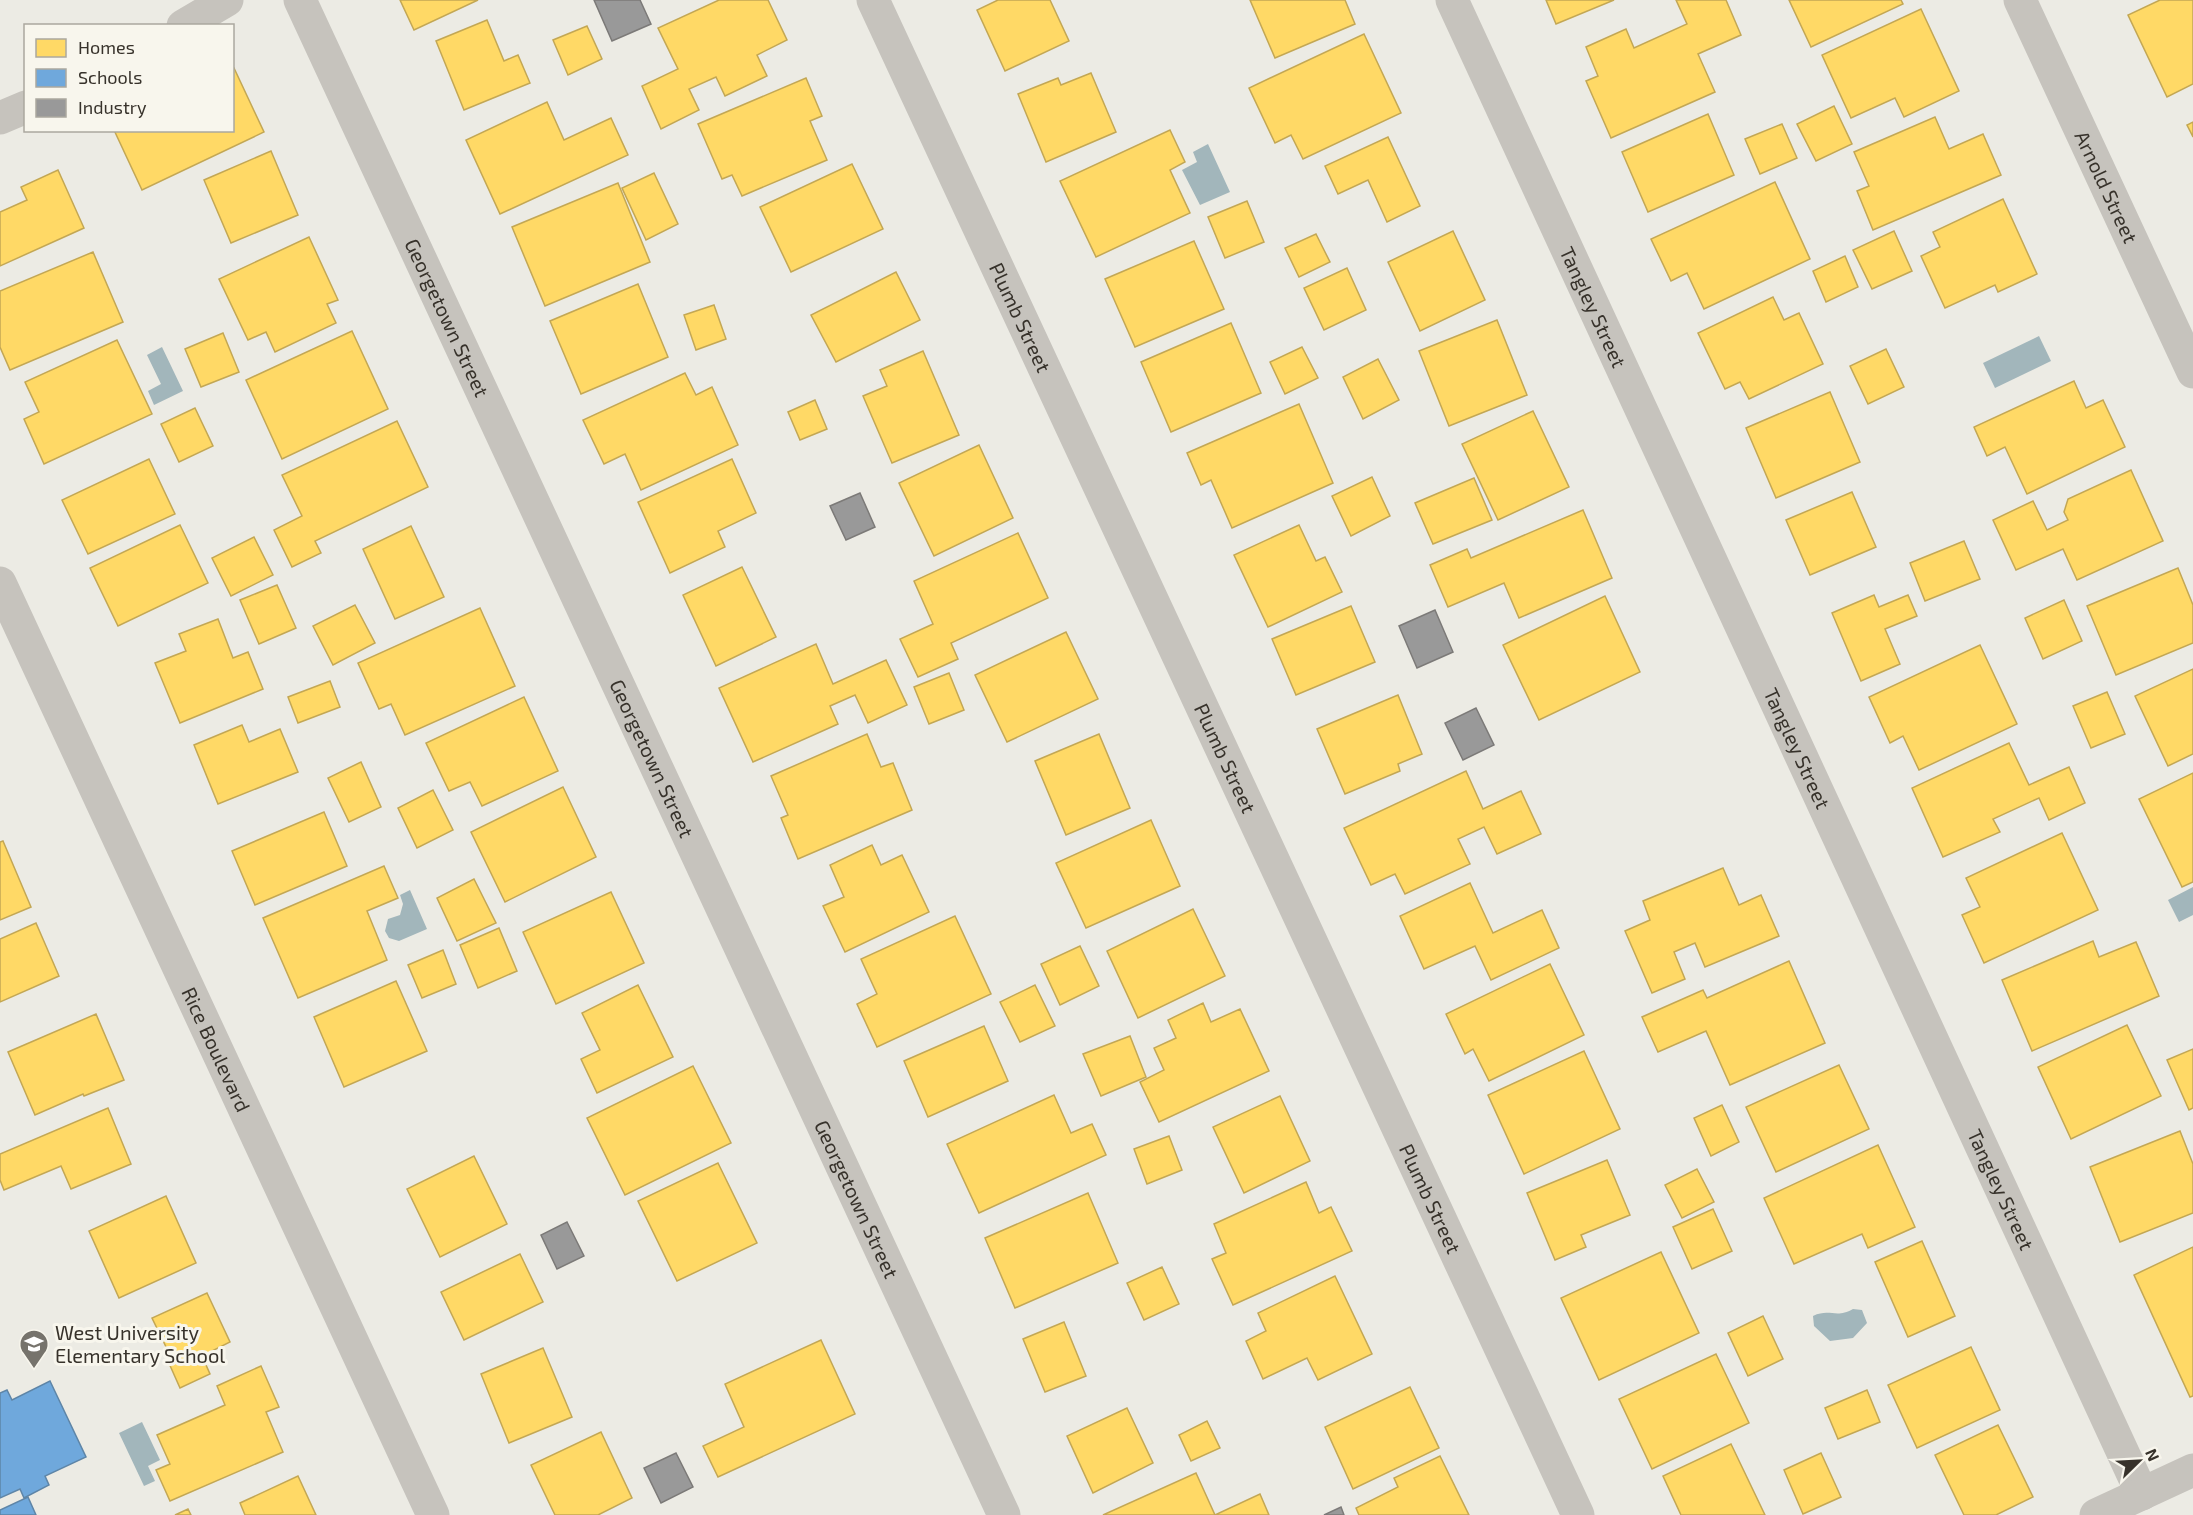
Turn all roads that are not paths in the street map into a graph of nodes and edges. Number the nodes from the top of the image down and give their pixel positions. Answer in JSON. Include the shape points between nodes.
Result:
{"nodes":[{"id":1,"x":227,"y":0,"type":"edge"},
{"id":2,"x":300,"y":0,"type":"edge"},
{"id":3,"x":873,"y":0,"type":"edge"},
{"id":4,"x":1452,"y":0,"type":"edge"},
{"id":5,"x":2020,"y":0,"type":"edge"},
{"id":6,"x":186,"y":15,"type":"edge"},
{"id":7,"x":24,"y":108,"type":"edge"},
{"id":8,"x":0,"y":118,"type":"edge"},
{"id":9,"x":2193,"y":372,"type":"edge"},
{"id":10,"x":0,"y":583,"type":"edge"},
{"id":11,"x":2193,"y":1470,"type":"edge"},
{"id":12,"x":2142,"y":1494,"type":"junction"},
{"id":13,"x":433,"y":1515,"type":"edge"},
{"id":14,"x":1004,"y":1515,"type":"edge"},
{"id":15,"x":1578,"y":1515,"type":"edge"},
{"id":16,"x":2096,"y":1515,"type":"edge"}],
"edges":[{"from":1,"to":6,"type":"street"},
{"from":2,"to":14,"type":"street","name":"Georgetown Street"},
{"from":3,"to":15,"type":"street","name":"Plumb Street"},
{"from":4,"to":12,"type":"street","name":"Tangley Street"},
{"from":5,"to":9,"type":"street","name":"Arnold Street"},
{"from":7,"to":8,"type":"street"},
{"from":10,"to":13,"type":"street","name":"Rice Boulevard"},
{"from":11,"to":12,"type":"street"},
{"from":12,"to":16,"type":"street"}]}
